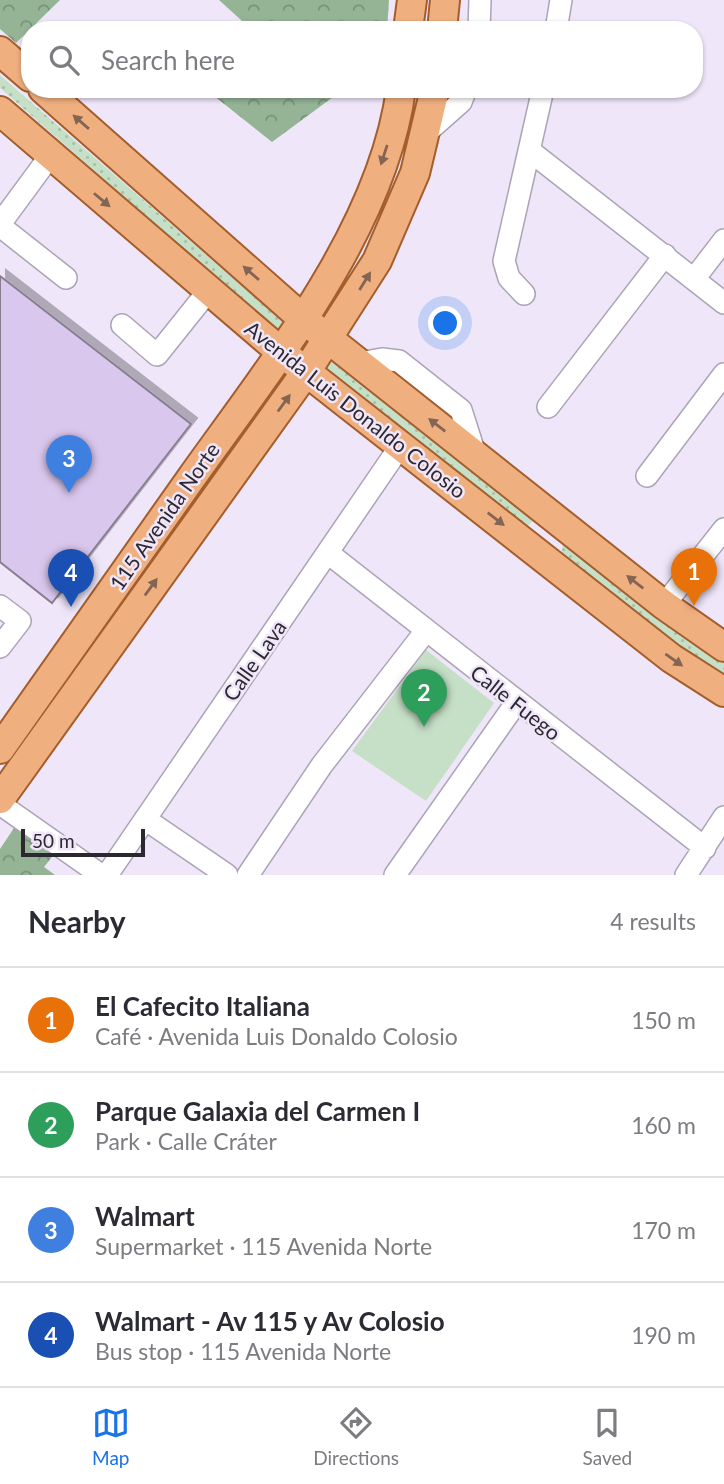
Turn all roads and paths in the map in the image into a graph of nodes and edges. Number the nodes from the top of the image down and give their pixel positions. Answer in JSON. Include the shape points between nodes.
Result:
{"nodes":[{"id":1,"x":412,"y":0,"type":"edge"},
{"id":2,"x":445,"y":0,"type":"edge"},
{"id":3,"x":480,"y":0,"type":"edge"},
{"id":4,"x":561,"y":0,"type":"edge"},
{"id":5,"x":409,"y":21,"type":"edge"},
{"id":6,"x":443,"y":21,"type":"edge"},
{"id":7,"x":481,"y":21,"type":"edge"},
{"id":8,"x":558,"y":21,"type":"edge"},
{"id":9,"x":0,"y":51,"type":"edge"},
{"id":10,"x":21,"y":69,"type":"edge"},
{"id":11,"x":53,"y":98,"type":"edge"},
{"id":12,"x":399,"y":98,"type":"edge"},
{"id":13,"x":433,"y":98,"type":"edge"},
{"id":14,"x":463,"y":98,"type":"edge"},
{"id":15,"x":541,"y":98,"type":"edge"},
{"id":16,"x":0,"y":111,"type":"edge"},
{"id":17,"x":427,"y":132,"type":"junction"},
{"id":18,"x":530,"y":151,"type":"junction"},
{"id":19,"x":50,"y":156,"type":"junction"},
{"id":20,"x":0,"y":225,"type":"edge"},
{"id":21,"x":724,"y":240,"type":"edge"},
{"id":22,"x":665,"y":255,"type":"junction"},
{"id":23,"x":66,"y":278,"type":"dead end"},
{"id":24,"x":694,"y":279,"type":"junction"},
{"id":25,"x":209,"y":290,"type":"junction"},
{"id":26,"x":524,"y":294,"type":"dead end"},
{"id":27,"x":724,"y":303,"type":"edge"},
{"id":28,"x":303,"y":318,"type":"junction"},
{"id":29,"x":122,"y":325,"type":"dead end"},
{"id":30,"x":328,"y":338,"type":"junction"},
{"id":31,"x":281,"y":352,"type":"junction"},
{"id":32,"x":306,"y":372,"type":"junction"},
{"id":33,"x":724,"y":374,"type":"edge"},
{"id":34,"x":548,"y":407,"type":"dead end"},
{"id":35,"x":401,"y":445,"type":"junction"},
{"id":36,"x":647,"y":476,"type":"dead end"},
{"id":37,"x":559,"y":522,"type":"junction"},
{"id":38,"x":724,"y":529,"type":"edge"},
{"id":39,"x":537,"y":551,"type":"junction"},
{"id":40,"x":328,"y":553,"type":"junction"},
{"id":41,"x":664,"y":605,"type":"junction"},
{"id":42,"x":0,"y":606,"type":"edge"},
{"id":43,"x":425,"y":632,"type":"junction"},
{"id":44,"x":722,"y":644,"type":"edge"},
{"id":45,"x":0,"y":647,"type":"edge"},
{"id":46,"x":724,"y":692,"type":"edge"},
{"id":47,"x":516,"y":703,"type":"junction"},
{"id":48,"x":0,"y":749,"type":"edge"},
{"id":49,"x":0,"y":799,"type":"edge"},
{"id":50,"x":0,"y":804,"type":"edge"},
{"id":51,"x":724,"y":817,"type":"edge"},
{"id":52,"x":145,"y":819,"type":"junction"},
{"id":53,"x":705,"y":848,"type":"junction"},
{"id":54,"x":101,"y":875,"type":"edge"},
{"id":55,"x":107,"y":875,"type":"edge"},
{"id":56,"x":227,"y":875,"type":"edge"},
{"id":57,"x":248,"y":875,"type":"edge"},
{"id":58,"x":395,"y":875,"type":"edge"},
{"id":59,"x":686,"y":875,"type":"edge"}],
"edges":[{"from":1,"to":5,"type":"main road"},
{"from":2,"to":6,"type":"main road"},
{"from":3,"to":7,"type":"street"},
{"from":4,"to":8,"type":"street"},
{"from":9,"to":10,"type":"main road"},
{"from":28,"to":11,"type":"main road","name":"Avenida Luis Donaldo Colosio","one_way":true},
{"from":12,"to":28,"type":"main road","one_way":true,"via":[[385,157],[352,237]]},
{"from":13,"to":17,"type":"main road"},
{"from":14,"to":17,"type":"street"},
{"from":15,"to":18,"type":"street"},
{"from":16,"to":19,"type":"main road","name":"Avenida Luis Donaldo Colosio"},
{"from":30,"to":17,"type":"main road","one_way":true,"via":[[377,261],[415,173]]},
{"from":18,"to":22,"type":"street"},
{"from":18,"to":26,"type":"street","via":[[504,261],[509,278]]},
{"from":19,"to":20,"type":"street"},
{"from":19,"to":25,"type":"main road","name":"Avenida Luis Donaldo Colosio","one_way":true},
{"from":20,"to":23,"type":"street"},
{"from":21,"to":24,"type":"street"},
{"from":22,"to":24,"type":"street"},
{"from":22,"to":34,"type":"street"},
{"from":24,"to":27,"type":"street"},
{"from":25,"to":29,"type":"street","via":[[157,355]]},
{"from":25,"to":31,"type":"main road","name":"Avenida Luis Donaldo Colosio"},
{"from":28,"to":30,"type":"main road","name":"Avenida Luis Donaldo Colosio"},
{"from":28,"to":31,"type":"main road","name":"115 Avenida Norte"},
{"from":30,"to":32,"type":"main road","name":"115 Avenida Norte"},
{"from":37,"to":30,"type":"main road","name":"Avenida Luis Donaldo Colosio","one_way":true},
{"from":31,"to":32,"type":"main road","name":"Avenida Luis Donaldo Colosio"},
{"from":31,"to":48,"type":"main road","name":"115 Avenida Norte"},
{"from":32,"to":35,"type":"main road","name":"Avenida Luis Donaldo Colosio"},
{"from":49,"to":32,"type":"main road","name":"115 Avenida Norte","one_way":true},
{"from":33,"to":36,"type":"street"},
{"from":35,"to":39,"type":"main road","name":"Avenida Luis Donaldo Colosio","one_way":true},
{"from":35,"to":40,"type":"street","name":"Calle Lava"},
{"from":37,"to":39,"type":"main road"},
{"from":41,"to":37,"type":"main road","name":"Avenida Luis Donaldo Colosio","one_way":true},
{"from":38,"to":41,"type":"street"},
{"from":39,"to":46,"type":"main road","name":"Avenida Luis Donaldo Colosio","one_way":true,"via":[[671,658]]},
{"from":40,"to":43,"type":"street","name":"Calle Fuego"},
{"from":40,"to":52,"type":"street","name":"Calle Lava"},
{"from":41,"to":44,"type":"main road","name":"Avenida Luis Donaldo Colosio"},
{"from":42,"to":45,"type":"street","via":[[20,621]]},
{"from":43,"to":47,"type":"street","name":"Calle Fuego"},
{"from":43,"to":57,"type":"street","via":[[322,765]]},
{"from":47,"to":53,"type":"street","name":"Calle Fuego"},
{"from":47,"to":58,"type":"street"},
{"from":50,"to":54,"type":"street"},
{"from":51,"to":53,"type":"street"},
{"from":52,"to":55,"type":"street","name":"Calle Lava"},
{"from":52,"to":56,"type":"street"},
{"from":53,"to":59,"type":"street"}]}
